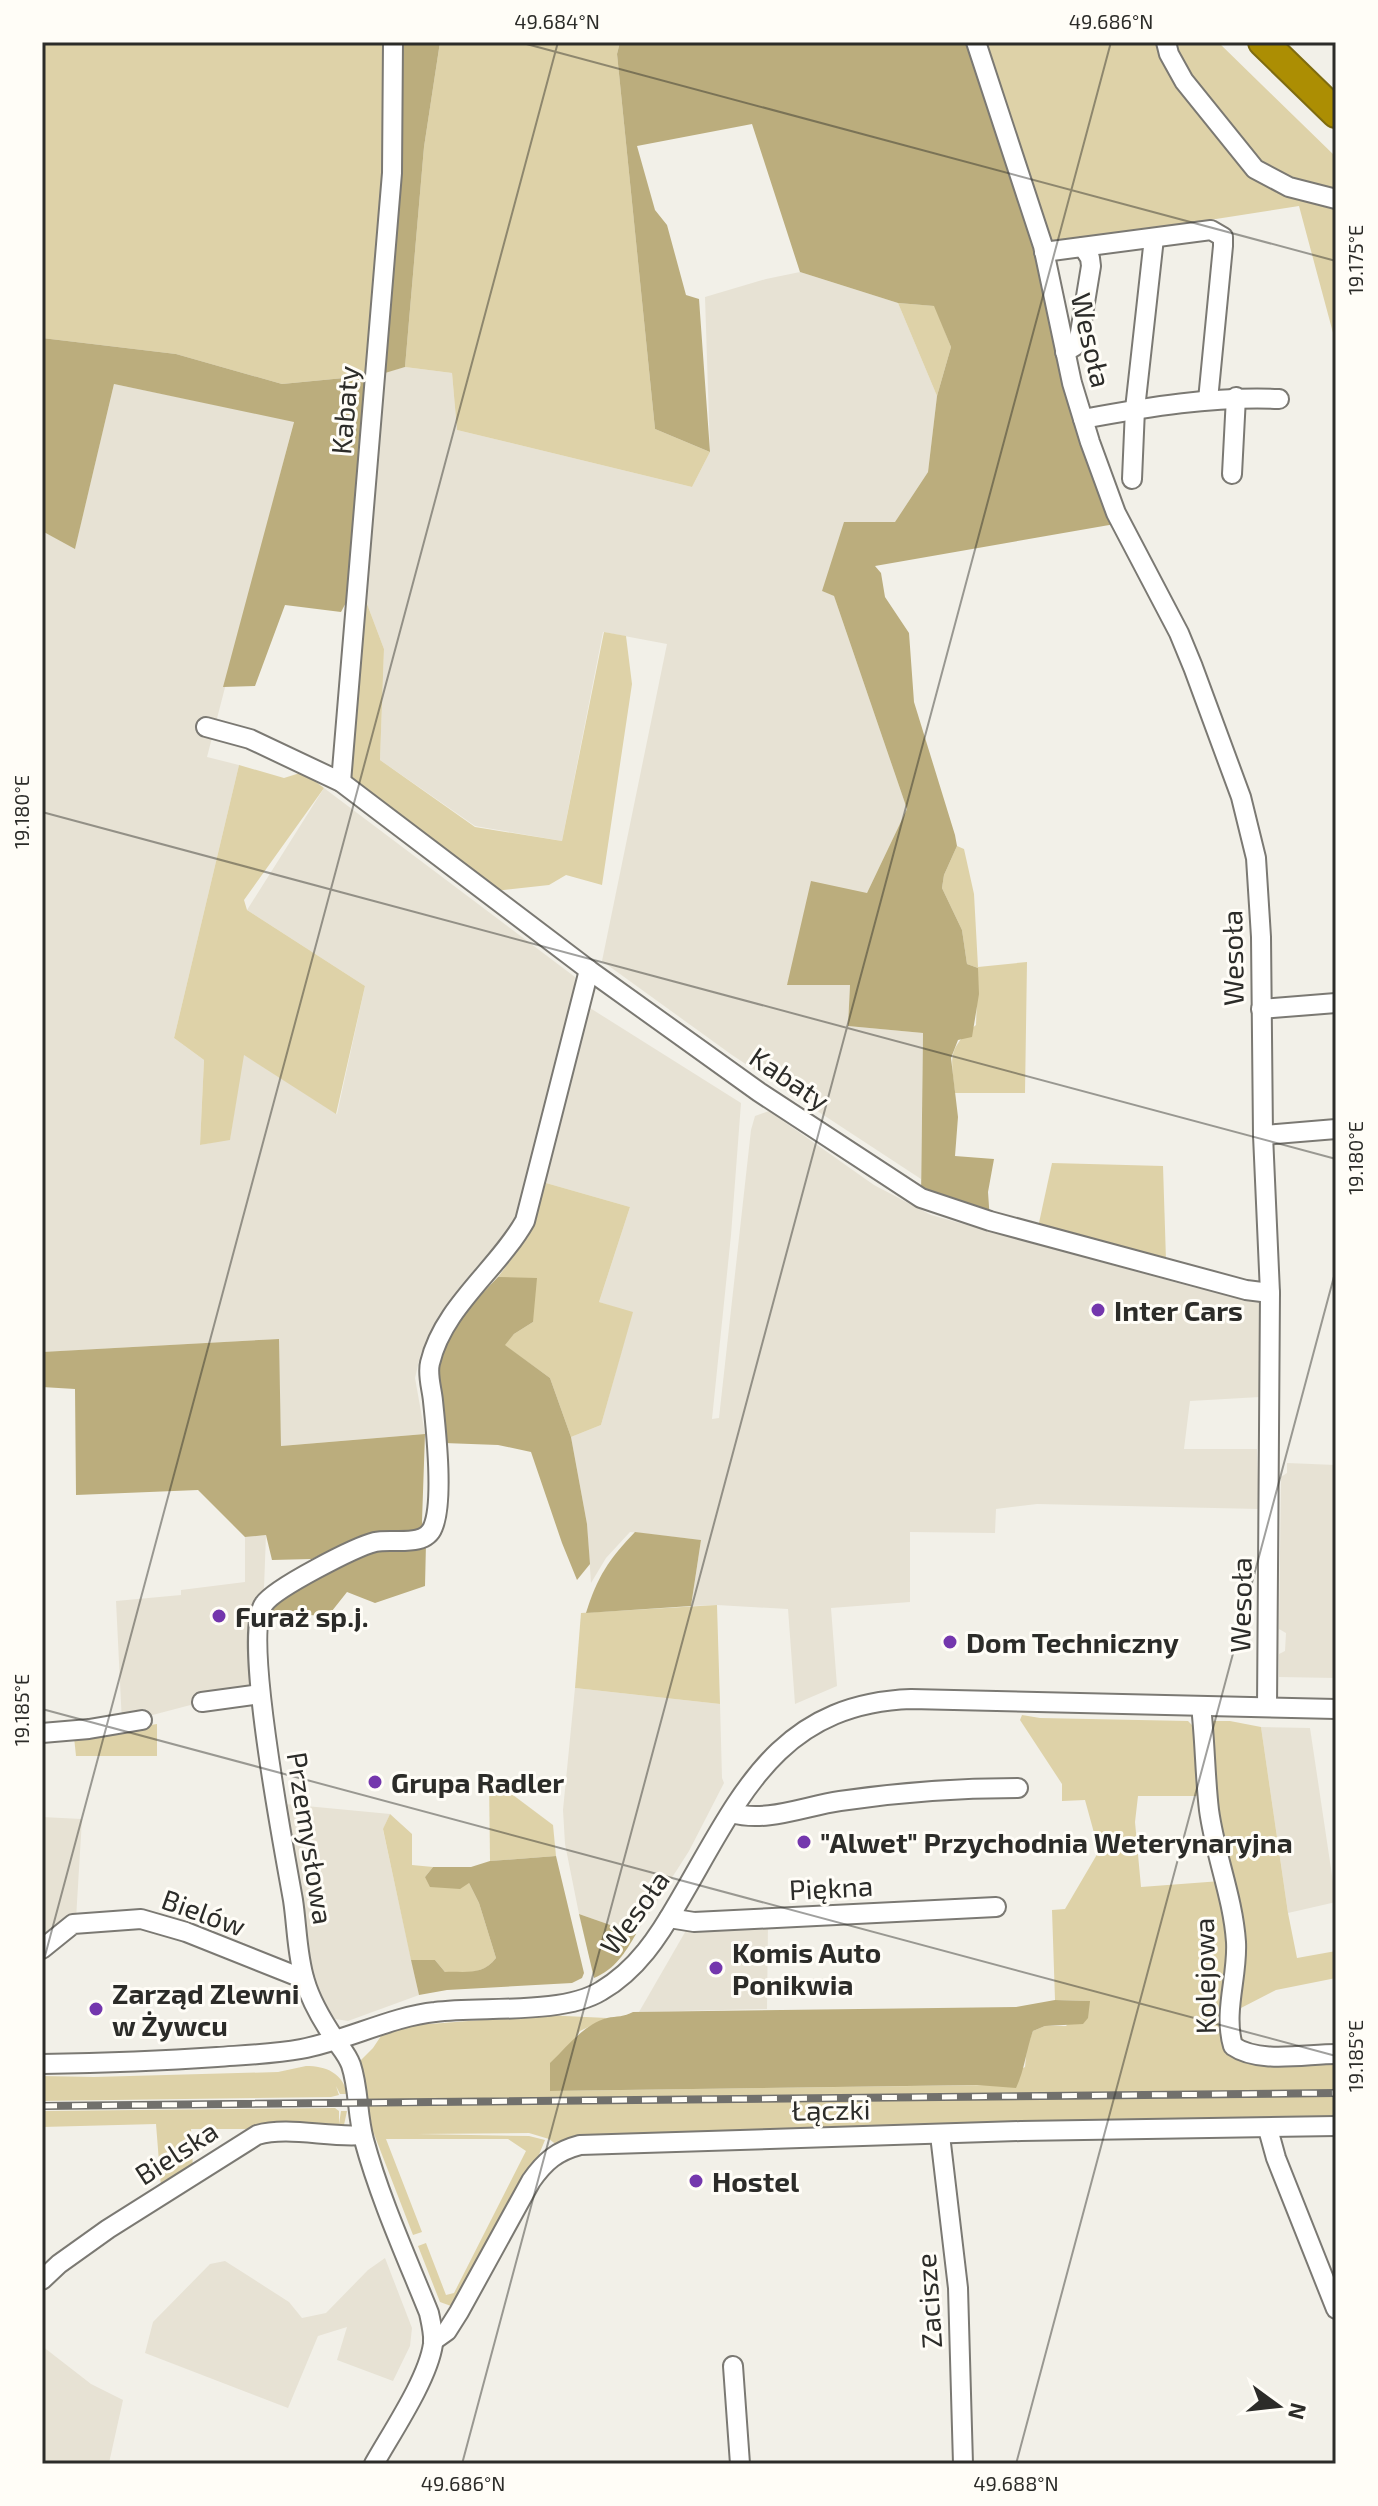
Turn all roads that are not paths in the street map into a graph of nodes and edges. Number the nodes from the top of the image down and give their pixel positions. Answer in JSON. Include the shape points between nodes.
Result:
{"nodes":[{"id":1,"x":393,"y":42,"type":"edge"},
{"id":2,"x":976,"y":42,"type":"edge"},
{"id":3,"x":1166,"y":42,"type":"edge"},
{"id":4,"x":1263,"y":42,"type":"edge"},
{"id":5,"x":1336,"y":113,"type":"edge"},
{"id":6,"x":1336,"y":199,"type":"edge"},
{"id":7,"x":1154,"y":238,"type":"junction"},
{"id":8,"x":1083,"y":247,"type":"junction"},
{"id":9,"x":1043,"y":249,"type":"junction"},
{"id":10,"x":1065,"y":352,"type":"junction"},
{"id":11,"x":1236,"y":397,"type":"junction"},
{"id":12,"x":1279,"y":399,"type":"dead end"},
{"id":13,"x":1208,"y":400,"type":"junction"},
{"id":14,"x":1135,"y":409,"type":"junction"},
{"id":15,"x":1083,"y":419,"type":"junction"},
{"id":16,"x":1232,"y":474,"type":"dead end"},
{"id":17,"x":1132,"y":479,"type":"dead end"},
{"id":18,"x":206,"y":727,"type":"dead end"},
{"id":19,"x":341,"y":782,"type":"junction"},
{"id":20,"x":589,"y":970,"type":"junction"},
{"id":21,"x":1336,"y":1003,"type":"edge"},
{"id":22,"x":1261,"y":1009,"type":"junction"},
{"id":23,"x":1336,"y":1129,"type":"edge"},
{"id":24,"x":1263,"y":1135,"type":"junction"},
{"id":25,"x":1270,"y":1293,"type":"junction"},
{"id":26,"x":260,"y":1694,"type":"junction"},
{"id":27,"x":202,"y":1702,"type":"dead end"},
{"id":28,"x":1201,"y":1706,"type":"junction"},
{"id":29,"x":1267,"y":1707,"type":"junction"},
{"id":30,"x":1336,"y":1709,"type":"edge"},
{"id":31,"x":142,"y":1720,"type":"dead end"},
{"id":32,"x":42,"y":1733,"type":"edge"},
{"id":33,"x":1018,"y":1788,"type":"dead end"},
{"id":34,"x":732,"y":1813,"type":"junction"},
{"id":35,"x":996,"y":1907,"type":"dead end"},
{"id":36,"x":669,"y":1918,"type":"junction"},
{"id":37,"x":42,"y":1949,"type":"edge"},
{"id":38,"x":304,"y":1979,"type":"junction"},
{"id":39,"x":335,"y":2041,"type":"junction"},
{"id":40,"x":1336,"y":2054,"type":"edge"},
{"id":41,"x":42,"y":2064,"type":"edge"},
{"id":42,"x":1336,"y":2126,"type":"edge"},
{"id":43,"x":1268,"y":2129,"type":"junction"},
{"id":44,"x":362,"y":2135,"type":"junction"},
{"id":45,"x":940,"y":2135,"type":"junction"},
{"id":46,"x":42,"y":2280,"type":"edge"},
{"id":47,"x":1336,"y":2309,"type":"edge"},
{"id":48,"x":433,"y":2341,"type":"junction"},
{"id":49,"x":733,"y":2366,"type":"dead end"},
{"id":50,"x":374,"y":2464,"type":"edge"},
{"id":51,"x":740,"y":2464,"type":"edge"},
{"id":52,"x":963,"y":2464,"type":"edge"}],
"edges":[{"from":1,"to":19,"type":"street","name":"Kabaty","via":[[392,173]]},
{"from":2,"to":9,"type":"street","name":"Wesoła"},
{"from":3,"to":6,"type":"street","via":[[1184,81],[1255,169],[1289,187]]},
{"from":4,"to":5,"type":"highway"},
{"from":7,"to":8,"type":"street"},
{"from":7,"to":13,"type":"street","via":[[1211,230],[1223,237]]},
{"from":7,"to":14,"type":"street"},
{"from":8,"to":9,"type":"street"},
{"from":8,"to":10,"type":"street","via":[[1091,266],[1079,339]]},
{"from":9,"to":10,"type":"street","name":"Wesoła"},
{"from":10,"to":15,"type":"street","name":"Wesoła"},
{"from":11,"to":12,"type":"street"},
{"from":11,"to":13,"type":"street"},
{"from":11,"to":16,"type":"street"},
{"from":13,"to":14,"type":"street"},
{"from":14,"to":15,"type":"street"},
{"from":14,"to":17,"type":"street"},
{"from":15,"to":22,"type":"street","name":"Wesoła","via":[[1116,513],[1179,633],[1241,797],[1256,858]]},
{"from":18,"to":19,"type":"street","name":"Kabaty","via":[[250,739]]},
{"from":19,"to":20,"type":"street","name":"Kabaty"},
{"from":20,"to":25,"type":"street","name":"Kabaty","via":[[759,1092],[921,1198],[990,1221]]},
{"from":20,"to":26,"type":"street","name":"Przemysłowa","via":[[525,1221],[511,1246],[457,1309],[431,1357],[438,1490],[433,1528],[415,1540],[375,1542],[345,1554],[264,1604],[258,1628]]},
{"from":21,"to":22,"type":"street"},
{"from":22,"to":24,"type":"street","name":"Wesoła"},
{"from":23,"to":24,"type":"street"},
{"from":24,"to":25,"type":"street","name":"Wesoła"},
{"from":25,"to":29,"type":"street","name":"Wesoła"},
{"from":26,"to":27,"type":"street"},
{"from":26,"to":38,"type":"street","name":"Przemysłowa"},
{"from":28,"to":29,"type":"street","name":"Wesoła"},
{"from":28,"to":34,"type":"street","name":"Wesoła","via":[[938,1699],[872,1703],[838,1713],[787,1743],[763,1765]]},
{"from":28,"to":40,"type":"street","name":"Kolejowa","via":[[1209,1811],[1236,1941],[1229,2021],[1233,2046],[1257,2056]]},
{"from":29,"to":30,"type":"street","name":"Wesoła"},
{"from":31,"to":32,"type":"street"},
{"from":33,"to":34,"type":"street","via":[[908,1793],[758,1817]]},
{"from":34,"to":36,"type":"street","name":"Wesoła"},
{"from":35,"to":36,"type":"street","name":"Piękna","via":[[694,1922]]},
{"from":36,"to":39,"type":"street","name":"Wesoła","via":[[629,1972],[599,1993],[504,2009],[431,2012]]},
{"from":37,"to":38,"type":"street","name":"Bielów","via":[[73,1924],[141,1919]]},
{"from":38,"to":39,"type":"street","name":"Przemysłowa"},
{"from":39,"to":41,"type":"street","name":"Wesoła","via":[[254,2054]]},
{"from":39,"to":44,"type":"street","via":[[352,2069]]},
{"from":42,"to":43,"type":"street","name":"Łączki"},
{"from":43,"to":45,"type":"street","name":"Łączki"},
{"from":43,"to":47,"type":"street"},
{"from":44,"to":46,"type":"street","name":"Bielska","via":[[257,2135],[108,2229]]},
{"from":44,"to":48,"type":"street","via":[[429,2313]]},
{"from":45,"to":48,"type":"street","name":"Łączki","via":[[620,2142],[562,2149],[531,2181],[459,2312]]},
{"from":45,"to":52,"type":"street","name":"Zacisze","via":[[958,2288]]},
{"from":48,"to":50,"type":"street","via":[[425,2370]]},
{"from":49,"to":51,"type":"street"}]}
